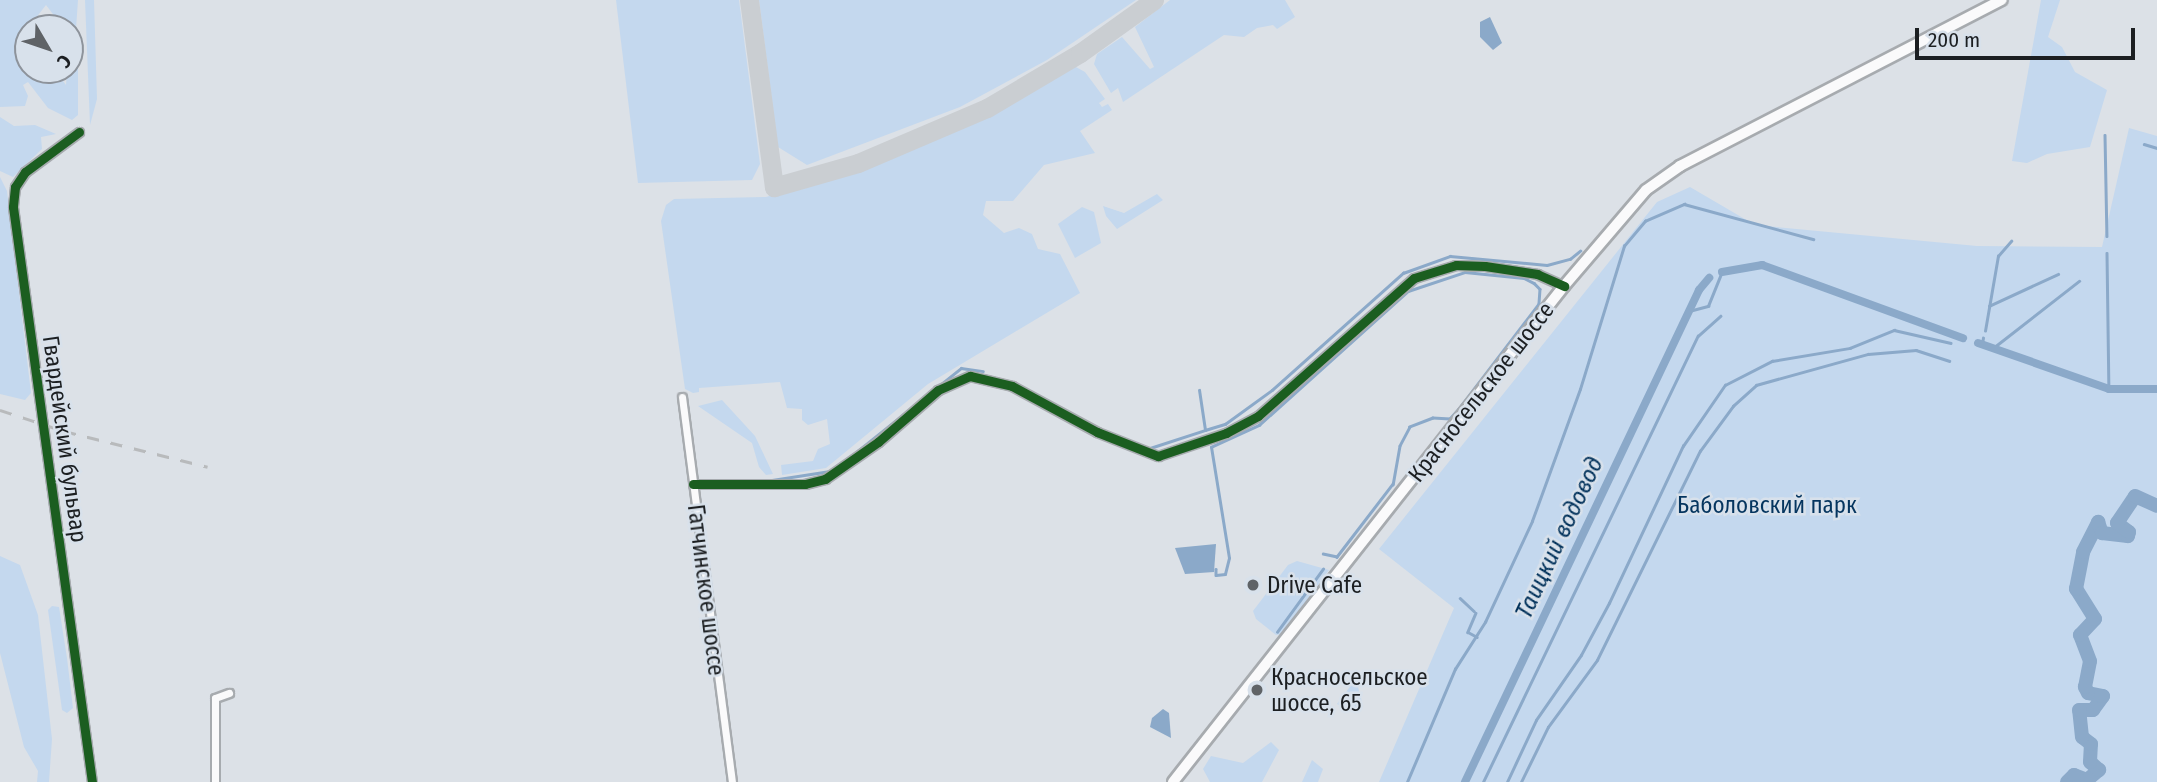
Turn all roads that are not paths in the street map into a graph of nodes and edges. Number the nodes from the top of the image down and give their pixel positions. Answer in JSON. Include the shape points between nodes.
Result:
{"nodes":[{"id":1,"x":2002,"y":0,"type":"edge"},
{"id":2,"x":79,"y":132,"type":"dead end"},
{"id":3,"x":1564,"y":286,"type":"junction"},
{"id":4,"x":682,"y":397,"type":"dead end"},
{"id":5,"x":693,"y":484,"type":"junction"},
{"id":6,"x":229,"y":693,"type":"dead end"},
{"id":7,"x":92,"y":782,"type":"edge"},
{"id":8,"x":215,"y":782,"type":"edge"},
{"id":9,"x":732,"y":782,"type":"edge"},
{"id":10,"x":1172,"y":782,"type":"edge"}],
"edges":[{"from":1,"to":3,"type":"main road","name":"Красносельское шоссе","via":[[1662,177],[1633,203]]},
{"from":2,"to":7,"type":"street","name":"Гвардейский бульвар","via":[[25,172],[15,187],[13,207]]},
{"from":3,"to":5,"type":"street","via":[[1537,274],[1485,266],[1457,265],[1414,278],[1258,416],[1226,433],[1158,456],[1097,432],[1012,386],[970,376],[938,390],[878,442],[825,479],[805,484]]},
{"from":3,"to":10,"type":"main road","name":"Красносельское шоссе"},
{"from":4,"to":5,"type":"street","name":"Гатчинское шоссе"},
{"from":5,"to":9,"type":"street","name":"Гатчинское шоссе"},
{"from":6,"to":8,"type":"street","via":[[215,698]]}]}
